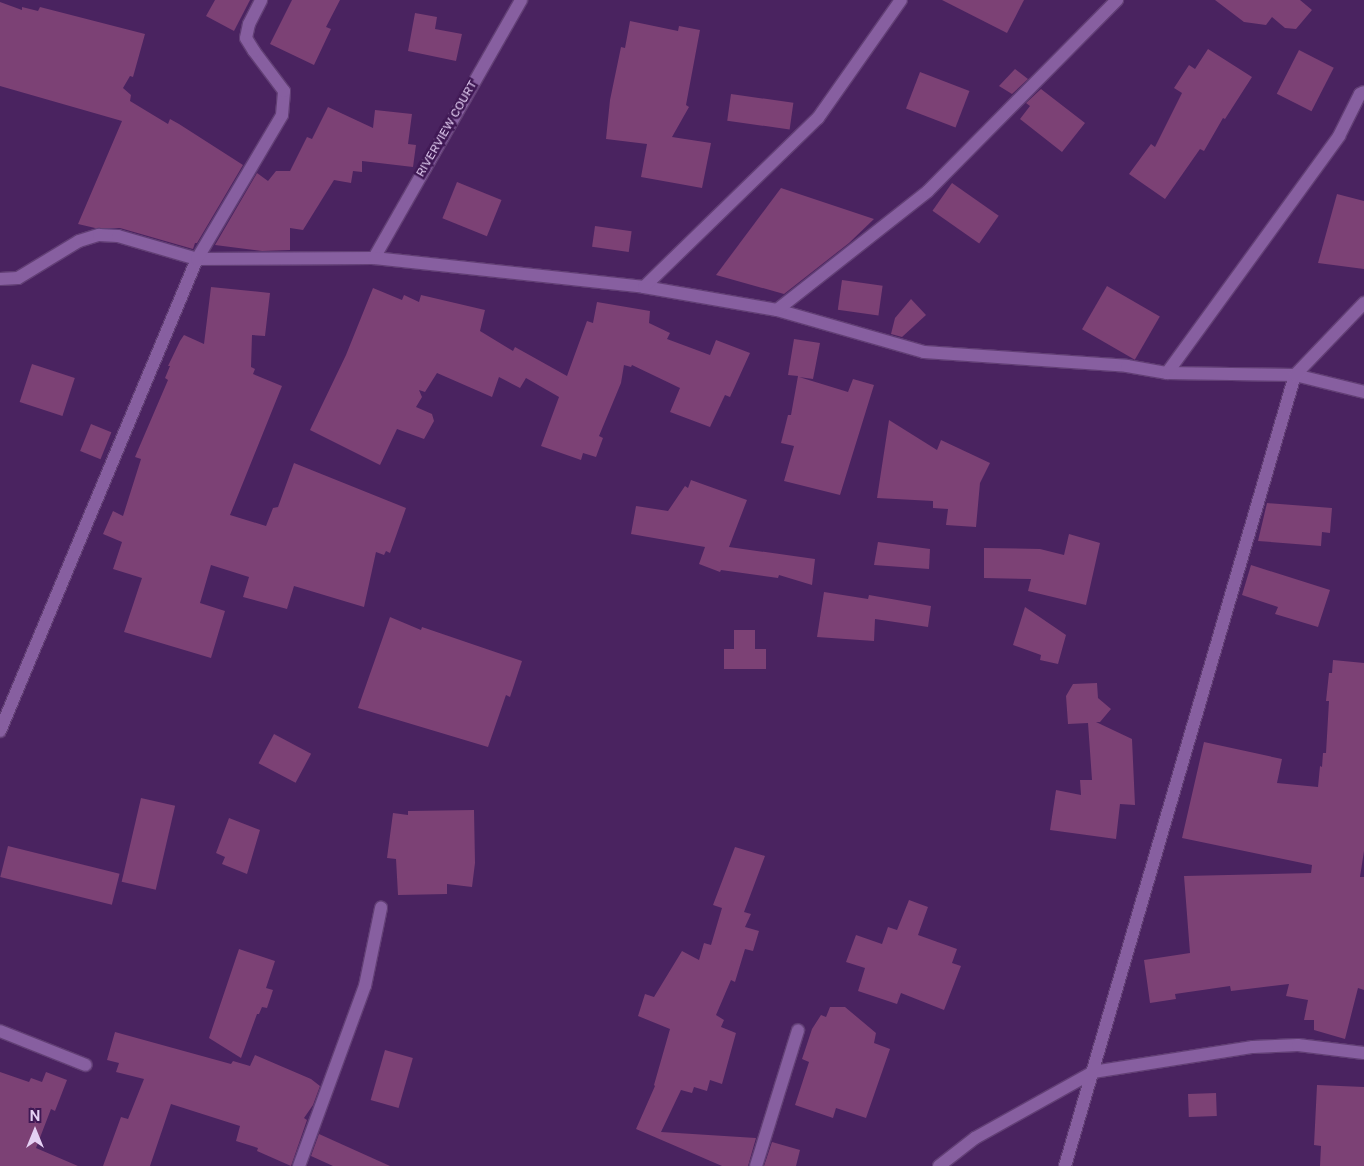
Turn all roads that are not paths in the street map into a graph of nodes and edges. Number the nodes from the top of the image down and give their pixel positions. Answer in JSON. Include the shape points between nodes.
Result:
{"nodes":[{"id":1,"x":261,"y":0,"type":"edge"},
{"id":2,"x":521,"y":0,"type":"edge"},
{"id":3,"x":901,"y":0,"type":"edge"},
{"id":4,"x":1117,"y":0,"type":"edge"},
{"id":5,"x":1364,"y":92,"type":"edge"},
{"id":6,"x":374,"y":258,"type":"junction"},
{"id":7,"x":197,"y":259,"type":"junction"},
{"id":8,"x":0,"y":279,"type":"edge"},
{"id":9,"x":644,"y":287,"type":"junction"},
{"id":10,"x":1364,"y":303,"type":"edge"},
{"id":11,"x":777,"y":310,"type":"junction"},
{"id":12,"x":1167,"y":374,"type":"junction"},
{"id":13,"x":1295,"y":375,"type":"junction"},
{"id":14,"x":1364,"y":392,"type":"edge"},
{"id":15,"x":0,"y":732,"type":"edge"},
{"id":16,"x":381,"y":908,"type":"dead end"},
{"id":17,"x":798,"y":1030,"type":"dead end"},
{"id":18,"x":0,"y":1031,"type":"edge"},
{"id":19,"x":1364,"y":1053,"type":"edge"},
{"id":20,"x":86,"y":1065,"type":"dead end"},
{"id":21,"x":1092,"y":1072,"type":"junction"},
{"id":22,"x":299,"y":1166,"type":"edge"},
{"id":23,"x":756,"y":1166,"type":"edge"},
{"id":24,"x":939,"y":1166,"type":"edge"},
{"id":25,"x":1065,"y":1166,"type":"edge"}],
"edges":[{"from":1,"to":7,"type":"street","via":[[248,24],[246,38],[284,91],[282,115]]},
{"from":2,"to":6,"type":"street","name":"RIVERVIEW COURT"},
{"from":3,"to":9,"type":"street","via":[[818,118]]},
{"from":4,"to":11,"type":"street","via":[[928,191]]},
{"from":5,"to":12,"type":"street","via":[[1339,136]]},
{"from":6,"to":7,"type":"street"},
{"from":6,"to":9,"type":"street"},
{"from":7,"to":8,"type":"street","via":[[118,236],[99,235],[79,241],[18,278]]},
{"from":7,"to":15,"type":"street"},
{"from":9,"to":11,"type":"street"},
{"from":10,"to":13,"type":"street"},
{"from":11,"to":12,"type":"street","via":[[924,352],[1126,366]]},
{"from":12,"to":13,"type":"street"},
{"from":13,"to":14,"type":"street"},
{"from":13,"to":21,"type":"street"},
{"from":16,"to":22,"type":"street","via":[[365,986]]},
{"from":17,"to":23,"type":"street"},
{"from":18,"to":20,"type":"street"},
{"from":19,"to":21,"type":"street","via":[[1298,1044],[1253,1047]]},
{"from":21,"to":24,"type":"street","via":[[975,1138]]},
{"from":21,"to":25,"type":"street"}]}
